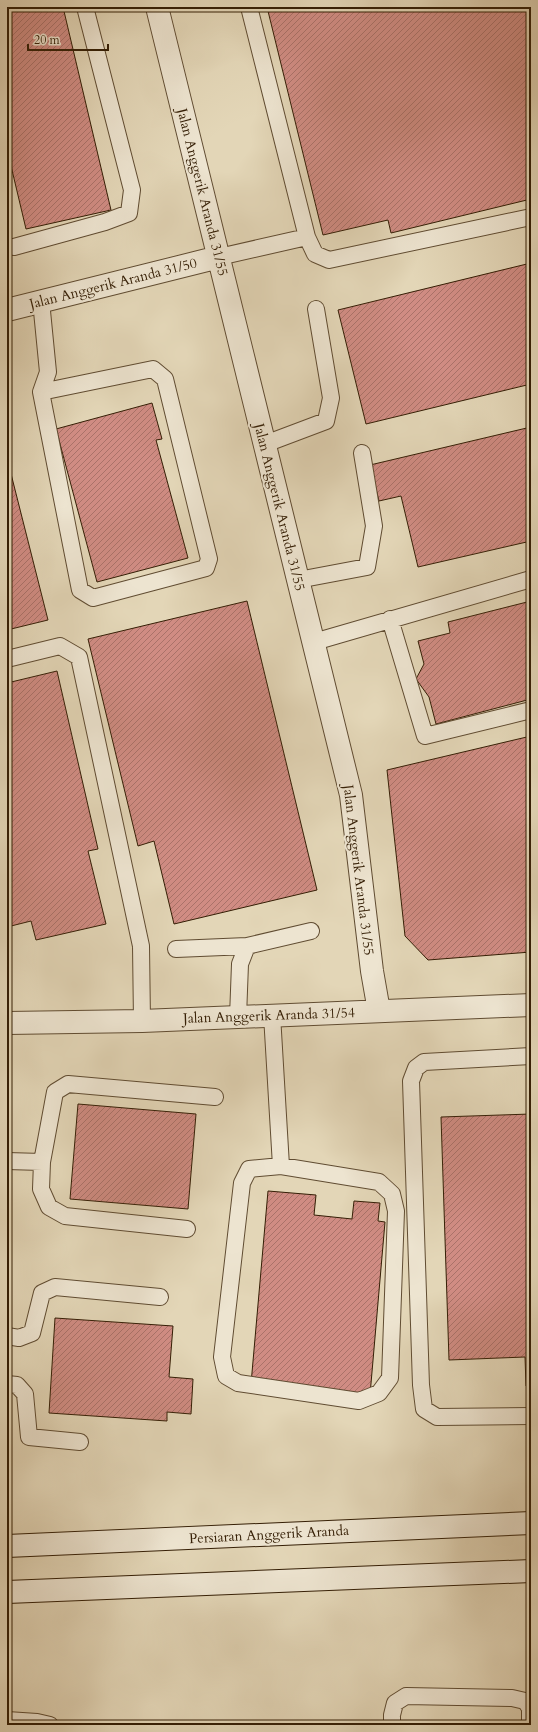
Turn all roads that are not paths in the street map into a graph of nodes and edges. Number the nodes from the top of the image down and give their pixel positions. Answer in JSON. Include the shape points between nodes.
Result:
{"nodes":[{"id":1,"x":84,"y":7,"type":"edge"},
{"id":2,"x":157,"y":7,"type":"edge"},
{"id":3,"x":250,"y":7,"type":"edge"},
{"id":4,"x":531,"y":217,"type":"edge"},
{"id":5,"x":307,"y":237,"type":"junction"},
{"id":6,"x":14,"y":246,"type":"dead end"},
{"id":7,"x":219,"y":257,"type":"junction"},
{"id":8,"x":41,"y":301,"type":"junction"},
{"id":9,"x":316,"y":309,"type":"dead end"},
{"id":10,"x":7,"y":310,"type":"edge"},
{"id":11,"x":41,"y":392,"type":"junction"},
{"id":12,"x":265,"y":444,"type":"junction"},
{"id":13,"x":362,"y":454,"type":"dead end"},
{"id":14,"x":531,"y":579,"type":"edge"},
{"id":15,"x":298,"y":580,"type":"junction"},
{"id":16,"x":390,"y":619,"type":"junction"},
{"id":17,"x":314,"y":642,"type":"junction"},
{"id":18,"x":7,"y":659,"type":"edge"},
{"id":19,"x":531,"y":710,"type":"edge"},
{"id":20,"x":312,"y":931,"type":"dead end"},
{"id":21,"x":247,"y":946,"type":"junction"},
{"id":22,"x":176,"y":949,"type":"dead end"},
{"id":23,"x":531,"y":1005,"type":"edge"},
{"id":24,"x":379,"y":1011,"type":"junction"},
{"id":25,"x":272,"y":1015,"type":"junction"},
{"id":26,"x":238,"y":1016,"type":"junction"},
{"id":27,"x":142,"y":1020,"type":"junction"},
{"id":28,"x":7,"y":1023,"type":"edge"},
{"id":29,"x":531,"y":1056,"type":"edge"},
{"id":30,"x":215,"y":1097,"type":"dead end"},
{"id":31,"x":7,"y":1161,"type":"edge"},
{"id":32,"x":42,"y":1162,"type":"junction"},
{"id":33,"x":281,"y":1166,"type":"junction"},
{"id":34,"x":187,"y":1229,"type":"dead end"},
{"id":35,"x":160,"y":1297,"type":"dead end"},
{"id":36,"x":7,"y":1336,"type":"edge"},
{"id":37,"x":7,"y":1384,"type":"edge"},
{"id":38,"x":531,"y":1416,"type":"edge"},
{"id":39,"x":80,"y":1442,"type":"dead end"},
{"id":40,"x":531,"y":1523,"type":"edge"},
{"id":41,"x":7,"y":1546,"type":"edge"},
{"id":42,"x":531,"y":1571,"type":"edge"},
{"id":43,"x":7,"y":1592,"type":"edge"},
{"id":44,"x":7,"y":1720,"type":"edge"},
{"id":45,"x":50,"y":1725,"type":"edge"},
{"id":46,"x":392,"y":1725,"type":"edge"},
{"id":47,"x":530,"y":1725,"type":"edge"}],
"edges":[{"from":1,"to":6,"type":"lane","via":[[132,190],[129,213],[105,222]]},
{"from":2,"to":7,"type":"street","name":"Jalan Anggerik Aranda 31/55"},
{"from":3,"to":5,"type":"lane"},
{"from":4,"to":5,"type":"lane","via":[[329,260],[316,254]]},
{"from":5,"to":7,"type":"lane"},
{"from":7,"to":8,"type":"street","name":"Jalan Anggerik Aranda 31/50"},
{"from":7,"to":12,"type":"street","name":"Jalan Anggerik Aranda 31/55"},
{"from":8,"to":10,"type":"street","name":"Jalan Anggerik Aranda 31/50"},
{"from":8,"to":11,"type":"lane","via":[[48,372]]},
{"from":9,"to":12,"type":"lane","via":[[331,398],[326,421]]},
{"from":11,"to":11,"type":"lane","via":[[80,590],[93,598],[206,568],[208,559],[165,379],[153,369]]},
{"from":12,"to":15,"type":"street","name":"Jalan Anggerik Aranda 31/55"},
{"from":13,"to":15,"type":"lane","via":[[374,526],[367,567]]},
{"from":14,"to":16,"type":"lane"},
{"from":15,"to":17,"type":"street","name":"Jalan Anggerik Aranda 31/55"},
{"from":16,"to":17,"type":"lane"},
{"from":16,"to":19,"type":"lane","via":[[425,736]]},
{"from":17,"to":24,"type":"street","name":"Jalan Anggerik Aranda 31/55","via":[[351,795]]},
{"from":18,"to":27,"type":"lane","via":[[60,646],[79,657],[141,946]]},
{"from":20,"to":21,"type":"lane"},
{"from":21,"to":22,"type":"lane"},
{"from":21,"to":26,"type":"lane","via":[[240,964]]},
{"from":23,"to":24,"type":"street","name":"Jalan Anggerik Aranda 31/54"},
{"from":24,"to":25,"type":"street","name":"Jalan Anggerik Aranda 31/54"},
{"from":25,"to":26,"type":"street","name":"Jalan Anggerik Aranda 31/54"},
{"from":25,"to":33,"type":"lane"},
{"from":26,"to":27,"type":"street","name":"Jalan Anggerik Aranda 31/54"},
{"from":27,"to":28,"type":"street","name":"Jalan Anggerik Aranda 31/54"},
{"from":29,"to":38,"type":"lane","via":[[424,1062],[416,1068],[411,1081],[424,1409],[437,1417]]},
{"from":30,"to":32,"type":"lane","via":[[68,1084],[55,1092]]},
{"from":31,"to":32,"type":"lane"},
{"from":32,"to":34,"type":"lane","via":[[41,1189],[49,1207],[65,1216]]},
{"from":33,"to":33,"type":"lane","via":[[249,1169],[242,1183],[222,1357],[226,1376],[238,1383],[359,1401],[379,1393],[390,1378],[396,1211],[392,1194],[379,1182]]},
{"from":35,"to":36,"type":"lane","via":[[55,1287],[42,1293],[32,1333],[19,1338]]},
{"from":37,"to":39,"type":"lane","via":[[18,1385],[25,1394],[29,1437]]},
{"from":40,"to":41,"type":"street","name":"Persiaran Anggerik Aranda"},
{"from":42,"to":43,"type":"street"},
{"from":44,"to":45,"type":"lane"},
{"from":46,"to":47,"type":"lane","via":[[395,1703],[406,1696],[512,1698],[524,1701],[530,1708]]}]}
